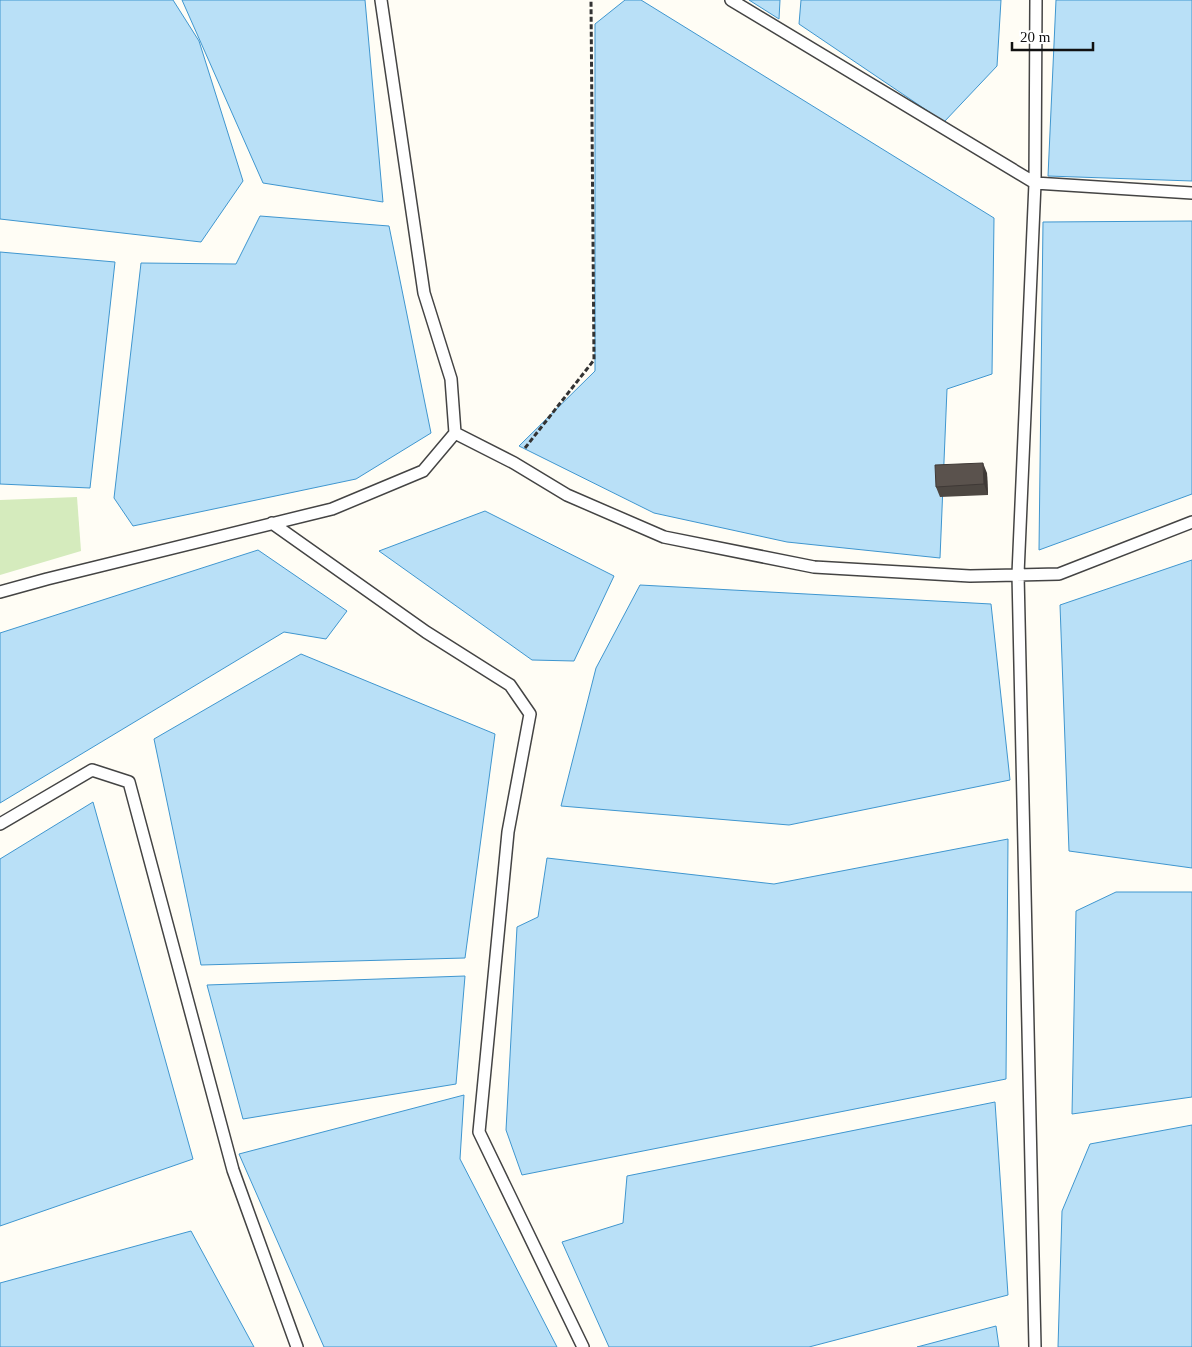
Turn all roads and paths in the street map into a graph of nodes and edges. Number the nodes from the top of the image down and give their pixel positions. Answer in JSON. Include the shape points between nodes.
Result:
{"nodes":[{"id":1,"x":381,"y":0,"type":"edge"},
{"id":2,"x":592,"y":0,"type":"edge"},
{"id":3,"x":731,"y":0,"type":"edge"},
{"id":4,"x":1036,"y":0,"type":"edge"},
{"id":5,"x":1035,"y":183,"type":"junction"},
{"id":6,"x":1192,"y":193,"type":"edge"},
{"id":7,"x":455,"y":433,"type":"junction"},
{"id":8,"x":514,"y":463,"type":"junction"},
{"id":9,"x":1192,"y":522,"type":"edge"},
{"id":10,"x":272,"y":523,"type":"junction"},
{"id":11,"x":1018,"y":574,"type":"junction"},
{"id":12,"x":0,"y":592,"type":"edge"},
{"id":13,"x":0,"y":824,"type":"edge"},
{"id":14,"x":297,"y":1347,"type":"edge"},
{"id":15,"x":583,"y":1347,"type":"edge"},
{"id":16,"x":1035,"y":1347,"type":"edge"}],
"edges":[{"from":1,"to":7,"type":"lane","via":[[424,293],[451,379]]},
{"from":2,"to":8,"type":"path","via":[[594,360]]},
{"from":3,"to":5,"type":"lane"},
{"from":4,"to":5,"type":"lane"},
{"from":5,"to":6,"type":"lane"},
{"from":5,"to":11,"type":"lane"},
{"from":7,"to":8,"type":"lane"},
{"from":7,"to":10,"type":"lane","via":[[423,471],[332,509]]},
{"from":8,"to":11,"type":"lane","via":[[567,495],[664,537],[814,567],[970,576]]},
{"from":9,"to":11,"type":"lane","via":[[1059,574]]},
{"from":10,"to":12,"type":"lane"},
{"from":10,"to":15,"type":"lane","via":[[426,632],[510,685],[530,714],[508,832],[479,1132]]},
{"from":11,"to":16,"type":"lane"},
{"from":13,"to":14,"type":"lane","via":[[92,770],[129,782],[233,1170]]}]}
